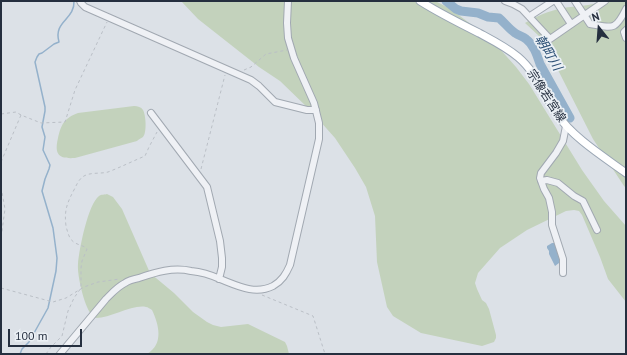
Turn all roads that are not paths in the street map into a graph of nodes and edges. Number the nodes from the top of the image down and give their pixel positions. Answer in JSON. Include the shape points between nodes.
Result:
{"nodes":[{"id":1,"x":80,"y":1,"type":"edge"},
{"id":2,"x":288,"y":1,"type":"edge"},
{"id":3,"x":420,"y":1,"type":"edge"},
{"id":4,"x":505,"y":1,"type":"edge"},
{"id":5,"x":555,"y":1,"type":"edge"},
{"id":6,"x":575,"y":1,"type":"edge"},
{"id":7,"x":605,"y":1,"type":"edge"},
{"id":8,"x":596,"y":3,"type":"edge"},
{"id":9,"x":626,"y":9,"type":"edge"},
{"id":10,"x":584,"y":15,"type":"junction"},
{"id":11,"x":530,"y":16,"type":"junction"},
{"id":12,"x":571,"y":24,"type":"junction"},
{"id":13,"x":626,"y":30,"type":"edge"},
{"id":14,"x":626,"y":38,"type":"edge"},
{"id":15,"x":316,"y":110,"type":"junction"},
{"id":16,"x":151,"y":113,"type":"dead end"},
{"id":17,"x":566,"y":126,"type":"junction"},
{"id":18,"x":626,"y":174,"type":"edge"},
{"id":19,"x":541,"y":181,"type":"junction"},
{"id":20,"x":597,"y":230,"type":"dead end"},
{"id":21,"x":563,"y":273,"type":"dead end"},
{"id":22,"x":219,"y":279,"type":"junction"},
{"id":23,"x":60,"y":354,"type":"edge"}],
"edges":[{"from":1,"to":15,"type":"street","via":[[85,7],[251,80],[275,102]]},
{"from":2,"to":15,"type":"street","via":[[288,38]]},
{"from":3,"to":17,"type":"main road","name":"宗像若宮線","via":[[517,56],[532,72]]},
{"from":4,"to":11,"type":"street"},
{"from":5,"to":11,"type":"street"},
{"from":5,"to":12,"type":"street"},
{"from":6,"to":10,"type":"street"},
{"from":7,"to":8,"type":"street"},
{"from":8,"to":10,"type":"street"},
{"from":9,"to":10,"type":"street","via":[[619,22],[613,26],[590,24]]},
{"from":10,"to":12,"type":"street"},
{"from":11,"to":12,"type":"street","via":[[550,40]]},
{"from":13,"to":14,"type":"street"},
{"from":15,"to":22,"type":"street","via":[[319,139],[287,273],[275,285],[260,290],[241,288]]},
{"from":16,"to":22,"type":"street","via":[[207,188],[220,241],[222,267]]},
{"from":17,"to":18,"type":"main road","name":"宗像若宮線"},
{"from":17,"to":19,"type":"street","via":[[563,141],[541,173]]},
{"from":19,"to":20,"type":"street","via":[[558,183],[583,201]]},
{"from":19,"to":21,"type":"street","via":[[552,212],[552,225],[563,259]]},
{"from":22,"to":23,"type":"street","via":[[189,270],[170,270],[126,282],[113,291]]}]}
